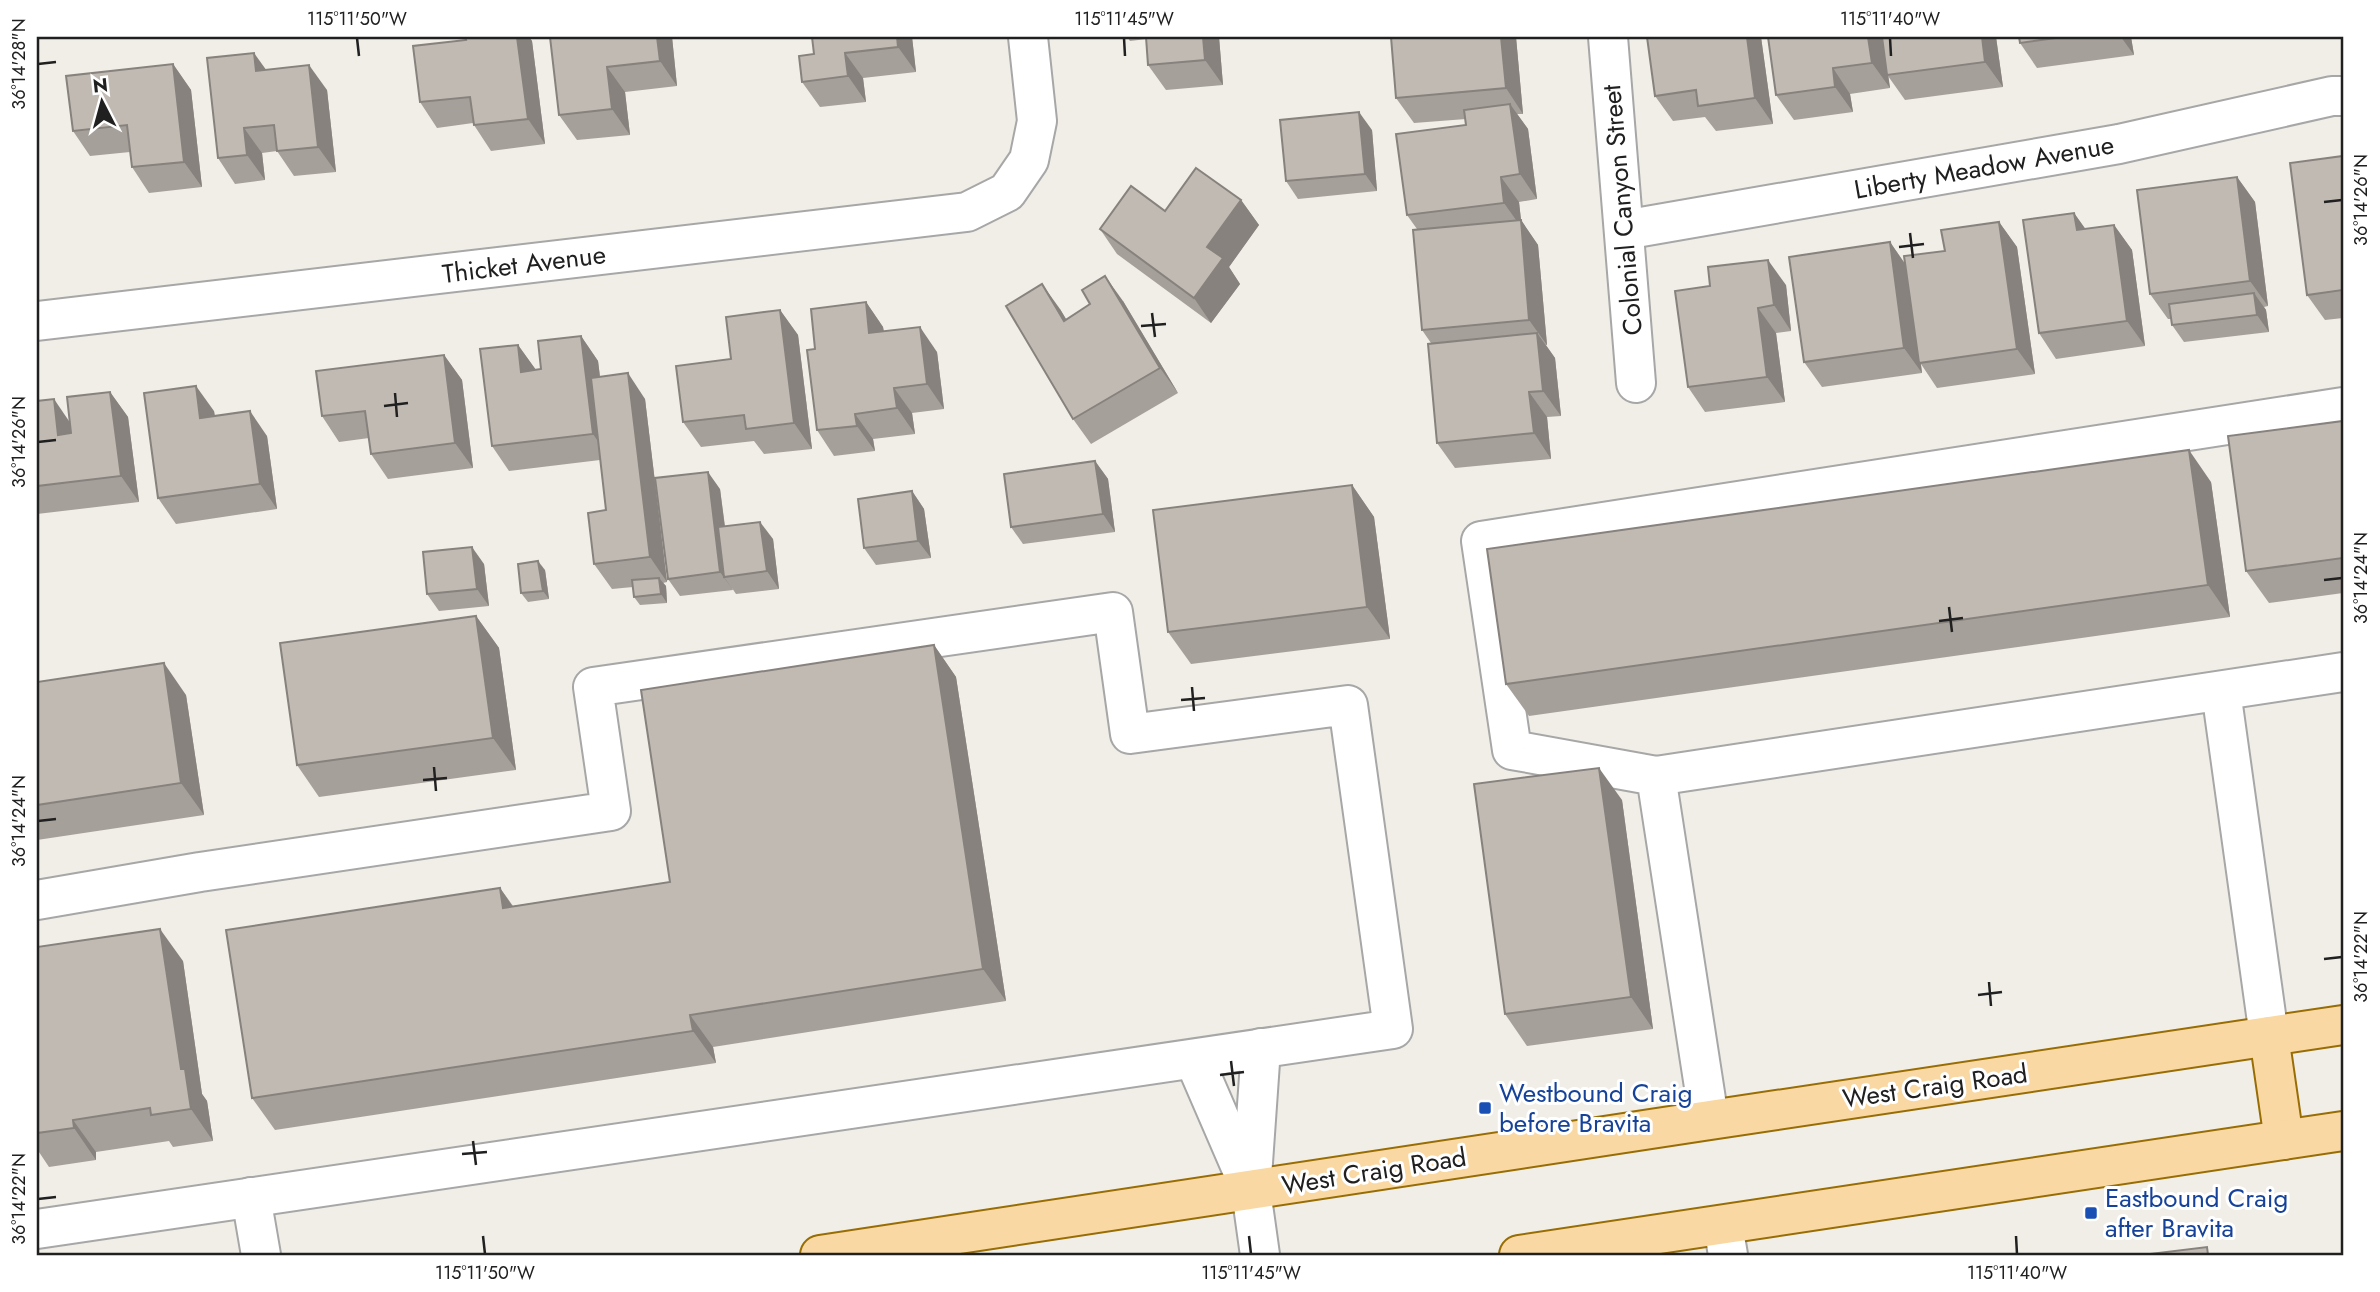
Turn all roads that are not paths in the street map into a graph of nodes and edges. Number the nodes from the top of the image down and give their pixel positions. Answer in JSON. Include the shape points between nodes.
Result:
{"nodes":[{"id":1,"x":1028,"y":37,"type":"edge"},
{"id":2,"x":1608,"y":37,"type":"edge"},
{"id":3,"x":2343,"y":96,"type":"edge"},
{"id":4,"x":1624,"y":230,"type":"junction"},
{"id":5,"x":37,"y":321,"type":"edge"},
{"id":6,"x":1636,"y":383,"type":"dead end"},
{"id":7,"x":2343,"y":407,"type":"edge"},
{"id":8,"x":2343,"y":672,"type":"edge"},
{"id":9,"x":2221,"y":691,"type":"junction"},
{"id":10,"x":1656,"y":776,"type":"junction"},
{"id":11,"x":37,"y":900,"type":"edge"},
{"id":12,"x":2343,"y":1025,"type":"edge"},
{"id":13,"x":2269,"y":1036,"type":"junction"},
{"id":14,"x":1261,"y":1048,"type":"junction"},
{"id":15,"x":1194,"y":1059,"type":"junction"},
{"id":16,"x":1709,"y":1119,"type":"junction"},
{"id":17,"x":2343,"y":1130,"type":"edge"},
{"id":18,"x":2284,"y":1140,"type":"junction"},
{"id":19,"x":1251,"y":1191,"type":"junction"},
{"id":20,"x":251,"y":1197,"type":"junction"},
{"id":21,"x":37,"y":1229,"type":"edge"},
{"id":22,"x":1726,"y":1240,"type":"edge"},
{"id":23,"x":261,"y":1255,"type":"edge"},
{"id":24,"x":820,"y":1255,"type":"edge"},
{"id":25,"x":1260,"y":1255,"type":"edge"},
{"id":26,"x":1519,"y":1255,"type":"edge"}],
"edges":[{"from":1,"to":5,"type":"street","name":"Thicket Avenue","via":[[1037,121],[1029,160],[1007,192],[967,212]]},
{"from":2,"to":4,"type":"street","name":"Colonial Canyon Street"},
{"from":3,"to":4,"type":"street","name":"Liberty Meadow Avenue","via":[[2119,144]]},
{"from":4,"to":6,"type":"street","name":"Colonial Canyon Street"},
{"from":7,"to":10,"type":"street","via":[[1481,541],[1512,750]]},
{"from":8,"to":9,"type":"street"},
{"from":9,"to":10,"type":"street"},
{"from":9,"to":13,"type":"street"},
{"from":10,"to":16,"type":"street"},
{"from":11,"to":14,"type":"street","via":[[611,811],[593,687],[1113,612],[1130,734],[1348,705],[1393,1029]]},
{"from":12,"to":13,"type":"main road","name":"West Craig Road"},
{"from":13,"to":16,"type":"main road","name":"West Craig Road"},
{"from":13,"to":18,"type":"main road"},
{"from":14,"to":15,"type":"street"},
{"from":14,"to":19,"type":"street"},
{"from":15,"to":19,"type":"street"},
{"from":15,"to":20,"type":"street"},
{"from":16,"to":19,"type":"main road","name":"West Craig Road"},
{"from":17,"to":18,"type":"main road"},
{"from":18,"to":22,"type":"main road"},
{"from":19,"to":24,"type":"main road","name":"West Craig Road"},
{"from":19,"to":25,"type":"street"},
{"from":20,"to":21,"type":"street"},
{"from":20,"to":23,"type":"street"},
{"from":22,"to":26,"type":"main road"}]}
